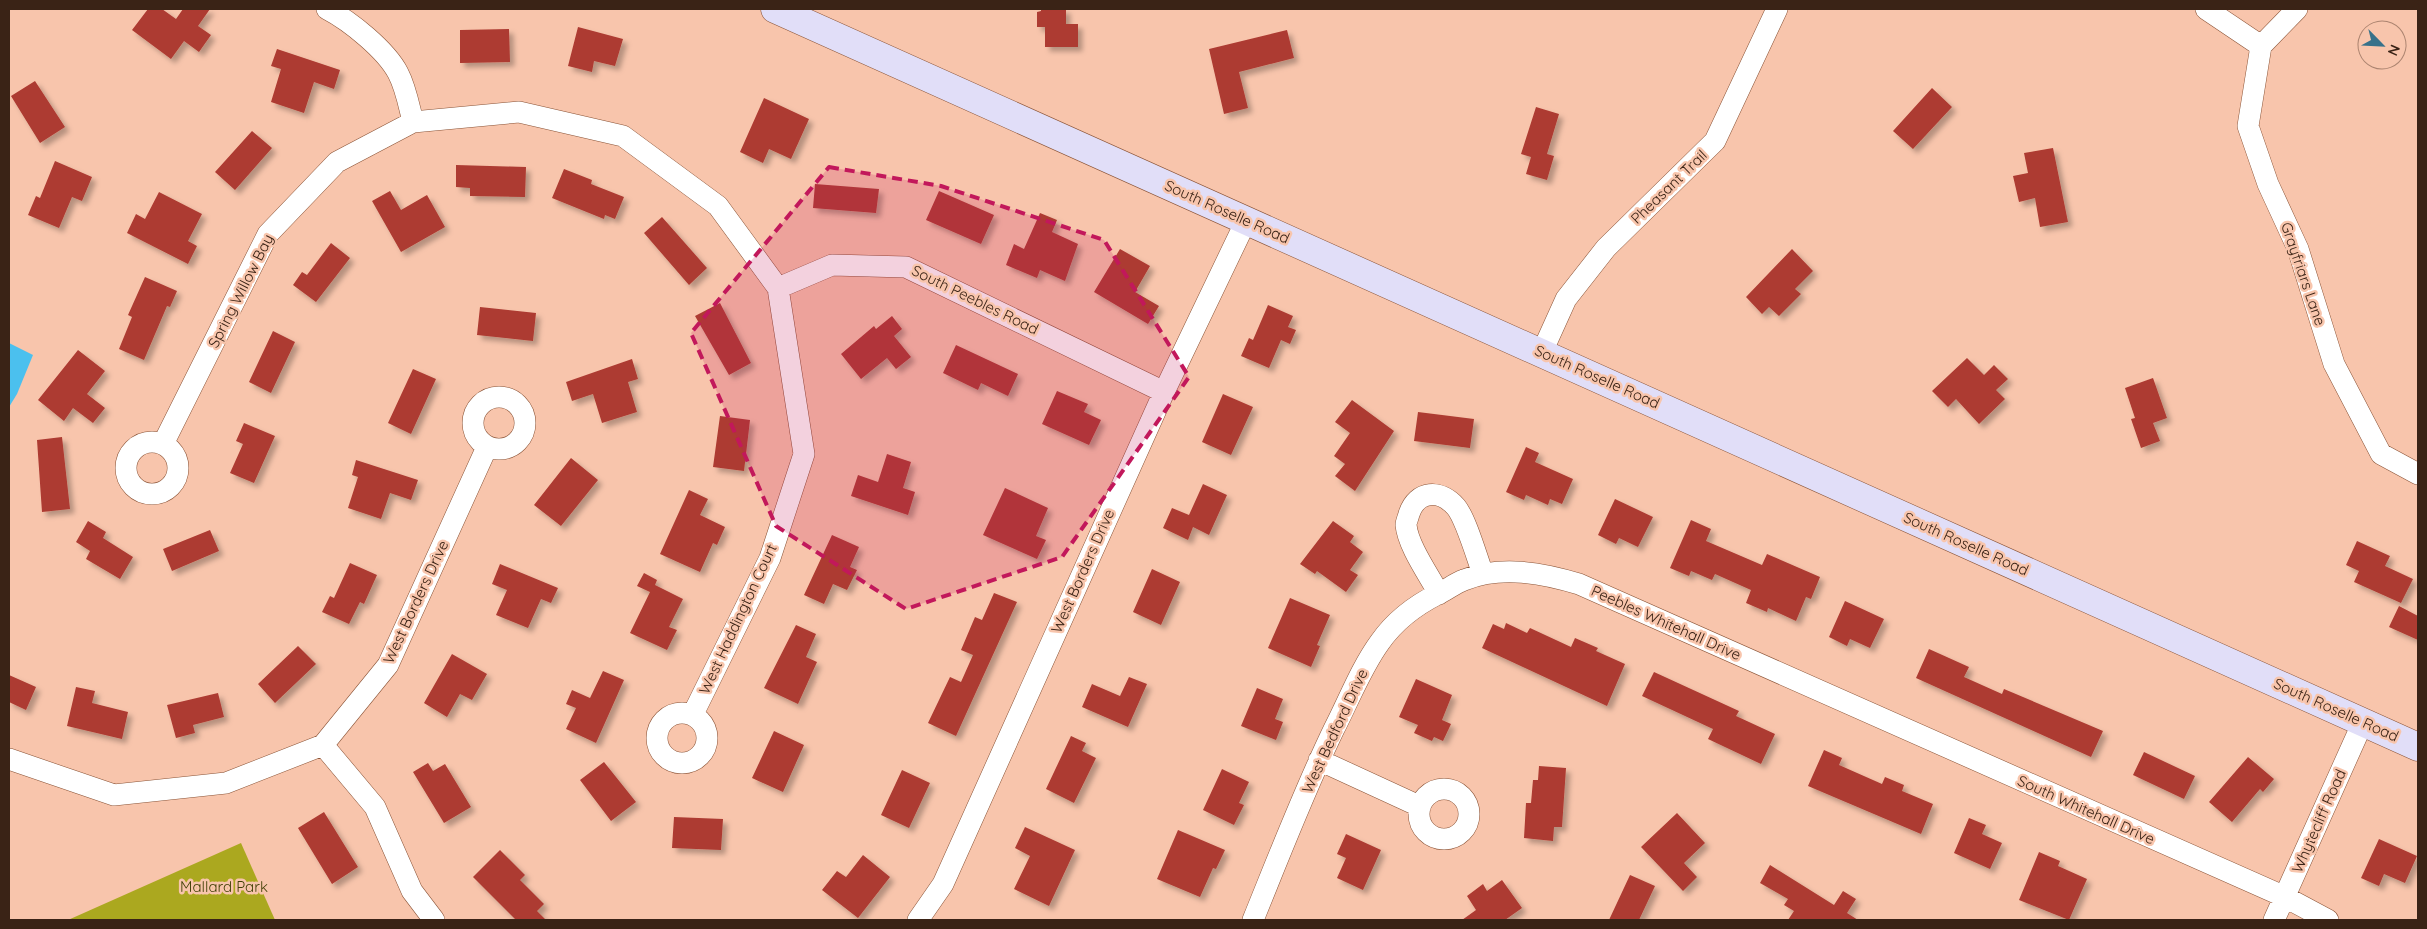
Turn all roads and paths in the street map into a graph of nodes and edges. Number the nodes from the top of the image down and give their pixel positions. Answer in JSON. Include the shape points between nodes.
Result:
{"nodes":[{"id":1,"x":327,"y":9,"type":"edge"},
{"id":2,"x":776,"y":9,"type":"edge"},
{"id":3,"x":1777,"y":9,"type":"edge"},
{"id":4,"x":2206,"y":9,"type":"edge"},
{"id":5,"x":2297,"y":9,"type":"edge"},
{"id":6,"x":2260,"y":46,"type":"junction"},
{"id":7,"x":413,"y":122,"type":"junction"},
{"id":8,"x":1246,"y":220,"type":"junction"},
{"id":9,"x":778,"y":288,"type":"junction"},
{"id":10,"x":1542,"y":352,"type":"junction"},
{"id":11,"x":1164,"y":392,"type":"junction"},
{"id":12,"x":163,"y":444,"type":"dead end"},
{"id":13,"x":488,"y":447,"type":"dead end"},
{"id":14,"x":2418,"y":474,"type":"edge"},
{"id":15,"x":1474,"y":577,"type":"junction"},
{"id":16,"x":1439,"y":594,"type":"junction"},
{"id":17,"x":1842,"y":702,"type":"joint"},
{"id":18,"x":693,"y":714,"type":"dead end"},
{"id":19,"x":2363,"y":722,"type":"junction"},
{"id":20,"x":323,"y":745,"type":"junction"},
{"id":21,"x":2418,"y":747,"type":"edge"},
{"id":22,"x":9,"y":759,"type":"edge"},
{"id":23,"x":1319,"y":760,"type":"junction"},
{"id":24,"x":1419,"y":806,"type":"dead end"},
{"id":25,"x":2285,"y":897,"type":"junction"},
{"id":26,"x":434,"y":920,"type":"edge"},
{"id":27,"x":918,"y":920,"type":"edge"},
{"id":28,"x":1253,"y":920,"type":"edge"},
{"id":29,"x":2274,"y":920,"type":"edge"},
{"id":30,"x":2328,"y":920,"type":"edge"}],
"edges":[{"from":1,"to":7,"type":"street","via":[[345,18],[398,73]]},
{"from":2,"to":8,"type":"main road","name":"South Roselle Road"},
{"from":3,"to":10,"type":"street","name":"Pheasant Trail","via":[[1715,141],[1606,248],[1566,299]]},
{"from":4,"to":6,"type":"street"},
{"from":5,"to":6,"type":"street"},
{"from":6,"to":14,"type":"street","name":"Grayfriars Lane","via":[[2248,126],[2268,184],[2298,250],[2334,364],[2381,454]]},
{"from":7,"to":9,"type":"street","name":"Spring Willow Bay","via":[[520,112],[623,136],[718,206]]},
{"from":7,"to":12,"type":"street","name":"Spring Willow Bay","via":[[337,162],[268,234]]},
{"from":8,"to":10,"type":"main road","name":"South Roselle Road"},
{"from":8,"to":11,"type":"street","name":"West Borders Drive"},
{"from":9,"to":11,"type":"street","name":"South Peebles Road","via":[[832,265],[906,267]]},
{"from":9,"to":18,"type":"street","name":"West Haddington Court","via":[[804,454],[770,558]]},
{"from":10,"to":19,"type":"main road","name":"South Roselle Road"},
{"from":11,"to":27,"type":"street","name":"West Borders Drive","via":[[943,884]]},
{"from":13,"to":20,"type":"street","name":"West Borders Drive","via":[[388,665]]},
{"from":15,"to":16,"type":"street","name":"West Bedford Drive"},
{"from":15,"to":16,"type":"street","via":[[1457,509],[1447,498],[1436,494],[1422,497],[1413,504],[1406,524],[1412,544]]},
{"from":15,"to":17,"type":"street","name":"Peebles Whitehall Drive","via":[[1520,572],[1579,584]]},
{"from":16,"to":23,"type":"street","name":"West Bedford Drive","via":[[1423,602],[1380,641]]},
{"from":17,"to":25,"type":"street","name":"South Whitehall Drive"},
{"from":19,"to":21,"type":"main road","name":"South Roselle Road"},
{"from":19,"to":25,"type":"street","name":"Whytecliff Road"},
{"from":20,"to":22,"type":"street","via":[[226,783],[114,795]]},
{"from":20,"to":26,"type":"street","via":[[375,807],[412,891]]},
{"from":23,"to":24,"type":"street"},
{"from":23,"to":28,"type":"street","name":"West Bedford Drive"},
{"from":25,"to":29,"type":"street","name":"Whytecliff Road"},
{"from":25,"to":30,"type":"street","name":"South Whitehall Drive"}]}
